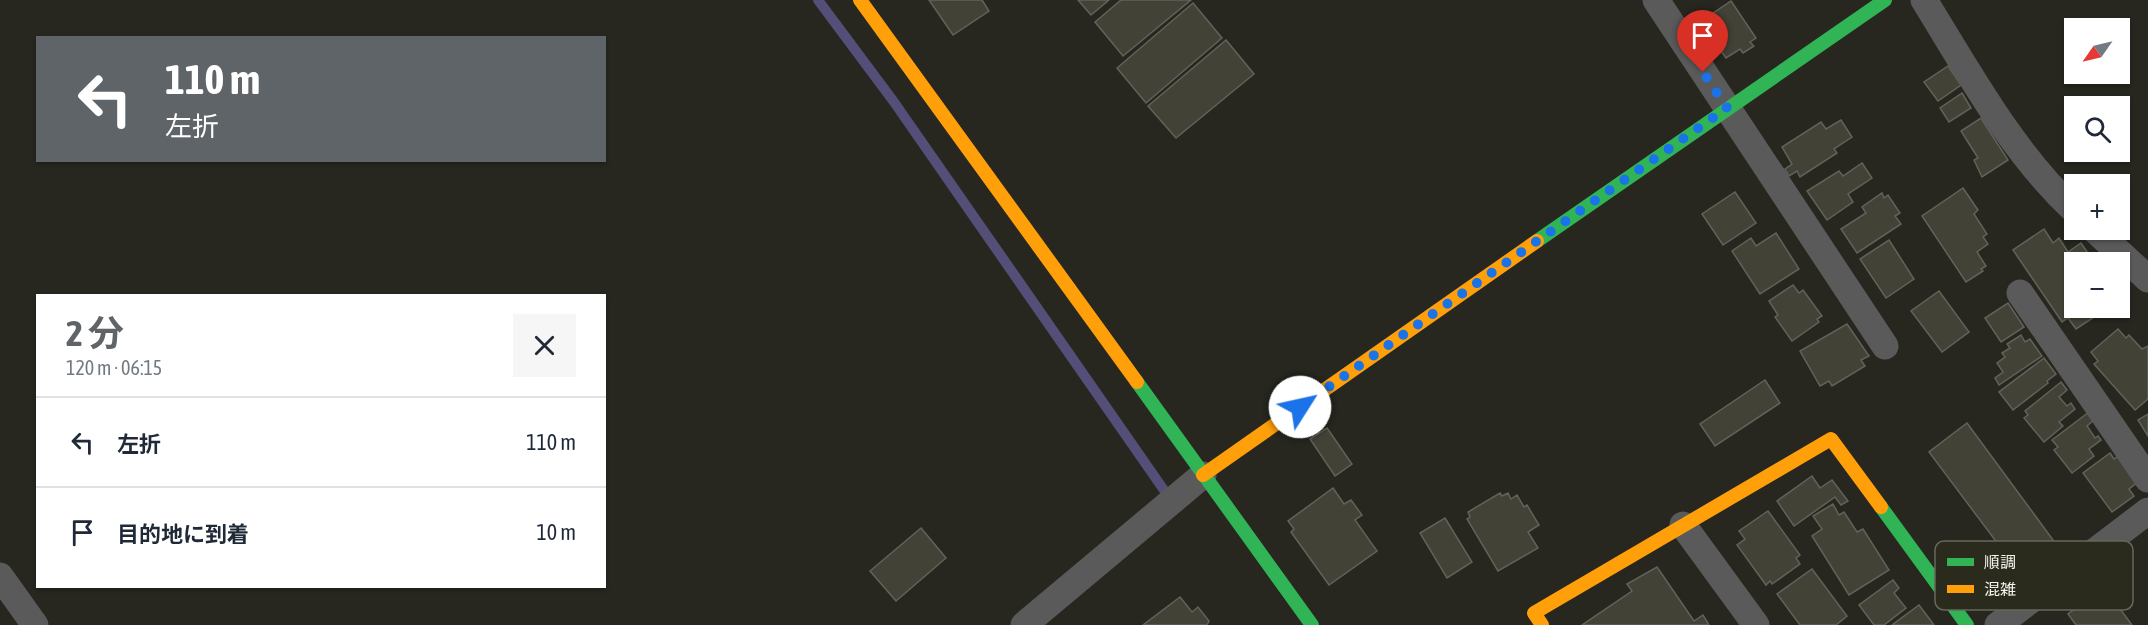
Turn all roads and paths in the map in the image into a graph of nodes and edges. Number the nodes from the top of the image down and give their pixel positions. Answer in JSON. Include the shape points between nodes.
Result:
{"nodes":[{"id":1,"x":860,"y":0,"type":"edge"},
{"id":2,"x":1656,"y":0,"type":"edge"},
{"id":3,"x":1885,"y":0,"type":"edge"},
{"id":4,"x":1924,"y":0,"type":"edge"},
{"id":5,"x":1727,"y":108,"type":"junction"},
{"id":6,"x":2064,"y":201,"type":"edge"},
{"id":7,"x":2106,"y":240,"type":"edge"},
{"id":8,"x":2148,"y":279,"type":"edge"},
{"id":9,"x":2020,"y":293,"type":"dead end"},
{"id":10,"x":1885,"y":346,"type":"dead end"},
{"id":11,"x":1203,"y":475,"type":"junction"},
{"id":12,"x":2148,"y":478,"type":"edge"},
{"id":13,"x":2148,"y":511,"type":"edge"},
{"id":14,"x":1683,"y":525,"type":"junction"},
{"id":15,"x":2109,"y":541,"type":"edge"},
{"id":16,"x":0,"y":576,"type":"edge"},
{"id":17,"x":1935,"y":581,"type":"edge"},
{"id":18,"x":1956,"y":610,"type":"edge"},
{"id":19,"x":2018,"y":610,"type":"edge"},
{"id":20,"x":35,"y":625,"type":"edge"},
{"id":21,"x":1024,"y":625,"type":"edge"},
{"id":22,"x":1312,"y":625,"type":"edge"},
{"id":23,"x":1542,"y":625,"type":"edge"},
{"id":24,"x":1756,"y":625,"type":"edge"},
{"id":25,"x":1967,"y":625,"type":"edge"},
{"id":26,"x":1998,"y":625,"type":"edge"}],
"edges":[{"from":1,"to":11,"type":"street"},
{"from":2,"to":5,"type":"street"},
{"from":3,"to":5,"type":"street"},
{"from":4,"to":6,"type":"street","via":[[1981,93],[2050,188]]},
{"from":5,"to":10,"type":"street"},
{"from":5,"to":11,"type":"street"},
{"from":7,"to":8,"type":"street"},
{"from":9,"to":12,"type":"street"},
{"from":11,"to":21,"type":"street"},
{"from":11,"to":22,"type":"street"},
{"from":13,"to":15,"type":"street"},
{"from":14,"to":17,"type":"street","via":[[1831,439]]},
{"from":14,"to":23,"type":"street","via":[[1534,613]]},
{"from":14,"to":24,"type":"street"},
{"from":16,"to":20,"type":"street"},
{"from":18,"to":25,"type":"street"},
{"from":19,"to":26,"type":"street"}]}
